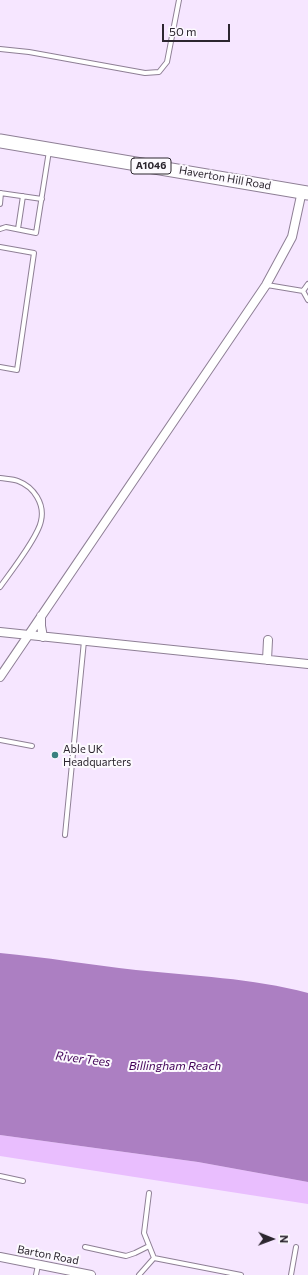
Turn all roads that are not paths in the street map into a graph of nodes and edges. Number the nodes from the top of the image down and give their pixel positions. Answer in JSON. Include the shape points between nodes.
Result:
{"nodes":[{"id":1,"x":179,"y":0,"type":"edge"},
{"id":2,"x":1,"y":50,"type":"edge"},
{"id":3,"x":0,"y":140,"type":"edge"},
{"id":4,"x":50,"y":149,"type":"junction"},
{"id":5,"x":305,"y":192,"type":"edge"},
{"id":6,"x":1,"y":193,"type":"edge"},
{"id":7,"x":23,"y":196,"type":"junction"},
{"id":8,"x":42,"y":199,"type":"junction"},
{"id":9,"x":0,"y":204,"type":"edge"},
{"id":10,"x":0,"y":229,"type":"edge"},
{"id":11,"x":18,"y":229,"type":"junction"},
{"id":12,"x":0,"y":247,"type":"edge"},
{"id":13,"x":308,"y":284,"type":"edge"},
{"id":14,"x":266,"y":285,"type":"junction"},
{"id":15,"x":304,"y":291,"type":"junction"},
{"id":16,"x":308,"y":300,"type":"edge"},
{"id":17,"x":0,"y":368,"type":"edge"},
{"id":18,"x":0,"y":478,"type":"edge"},
{"id":19,"x":0,"y":587,"type":"edge"},
{"id":20,"x":40,"y":616,"type":"junction"},
{"id":21,"x":0,"y":632,"type":"edge"},
{"id":22,"x":27,"y":635,"type":"junction"},
{"id":23,"x":44,"y":636,"type":"junction"},
{"id":24,"x":268,"y":640,"type":"dead end"},
{"id":25,"x":84,"y":641,"type":"junction"},
{"id":26,"x":267,"y":660,"type":"junction"},
{"id":27,"x":308,"y":664,"type":"edge"},
{"id":28,"x":0,"y":677,"type":"edge"},
{"id":29,"x":0,"y":740,"type":"edge"},
{"id":30,"x":32,"y":746,"type":"dead end"},
{"id":31,"x":65,"y":835,"type":"dead end"},
{"id":32,"x":0,"y":1176,"type":"edge"},
{"id":33,"x":23,"y":1181,"type":"dead end"},
{"id":34,"x":149,"y":1193,"type":"dead end"},
{"id":35,"x":149,"y":1246,"type":"junction"},
{"id":36,"x":85,"y":1247,"type":"dead end"},
{"id":37,"x":296,"y":1247,"type":"dead end"},
{"id":38,"x":0,"y":1257,"type":"edge"},
{"id":39,"x":154,"y":1258,"type":"junction"},
{"id":40,"x":38,"y":1265,"type":"junction"},
{"id":41,"x":36,"y":1275,"type":"edge"},
{"id":42,"x":91,"y":1275,"type":"edge"},
{"id":43,"x":139,"y":1275,"type":"edge"},
{"id":44,"x":241,"y":1275,"type":"edge"},
{"id":45,"x":291,"y":1275,"type":"edge"}],
"edges":[{"from":1,"to":2,"type":"lane","via":[[167,62],[159,72],[145,73],[29,52]]},
{"from":3,"to":4,"type":"main road","name":"Haverton Hill Road","number":"A1046"},
{"from":4,"to":5,"type":"main road","name":"Haverton Hill Road","number":"A1046"},
{"from":4,"to":8,"type":"lane"},
{"from":5,"to":14,"type":"street","via":[[292,237]]},
{"from":6,"to":7,"type":"lane"},
{"from":6,"to":9,"type":"lane"},
{"from":7,"to":8,"type":"lane"},
{"from":7,"to":11,"type":"lane"},
{"from":8,"to":11,"type":"lane","via":[[36,233]]},
{"from":10,"to":11,"type":"lane"},
{"from":12,"to":17,"type":"lane","via":[[34,253],[17,370]]},
{"from":13,"to":15,"type":"lane"},
{"from":14,"to":15,"type":"lane"},
{"from":14,"to":20,"type":"street"},
{"from":15,"to":16,"type":"lane"},
{"from":18,"to":19,"type":"lane","via":[[29,486],[42,508],[41,521],[34,536]]},
{"from":20,"to":22,"type":"street"},
{"from":20,"to":23,"type":"street"},
{"from":21,"to":22,"type":"street"},
{"from":22,"to":23,"type":"street"},
{"from":22,"to":28,"type":"street"},
{"from":23,"to":25,"type":"street"},
{"from":24,"to":26,"type":"street"},
{"from":25,"to":26,"type":"street"},
{"from":25,"to":31,"type":"lane"},
{"from":26,"to":27,"type":"street"},
{"from":29,"to":30,"type":"lane"},
{"from":32,"to":33,"type":"lane"},
{"from":34,"to":35,"type":"lane","via":[[144,1233]]},
{"from":35,"to":36,"type":"lane","via":[[126,1256]]},
{"from":35,"to":39,"type":"lane"},
{"from":37,"to":45,"type":"lane"},
{"from":38,"to":40,"type":"street","name":"Barton Road"},
{"from":39,"to":43,"type":"lane"},
{"from":39,"to":44,"type":"lane"},
{"from":40,"to":41,"type":"lane"},
{"from":40,"to":42,"type":"street","name":"Barton Road"}]}
